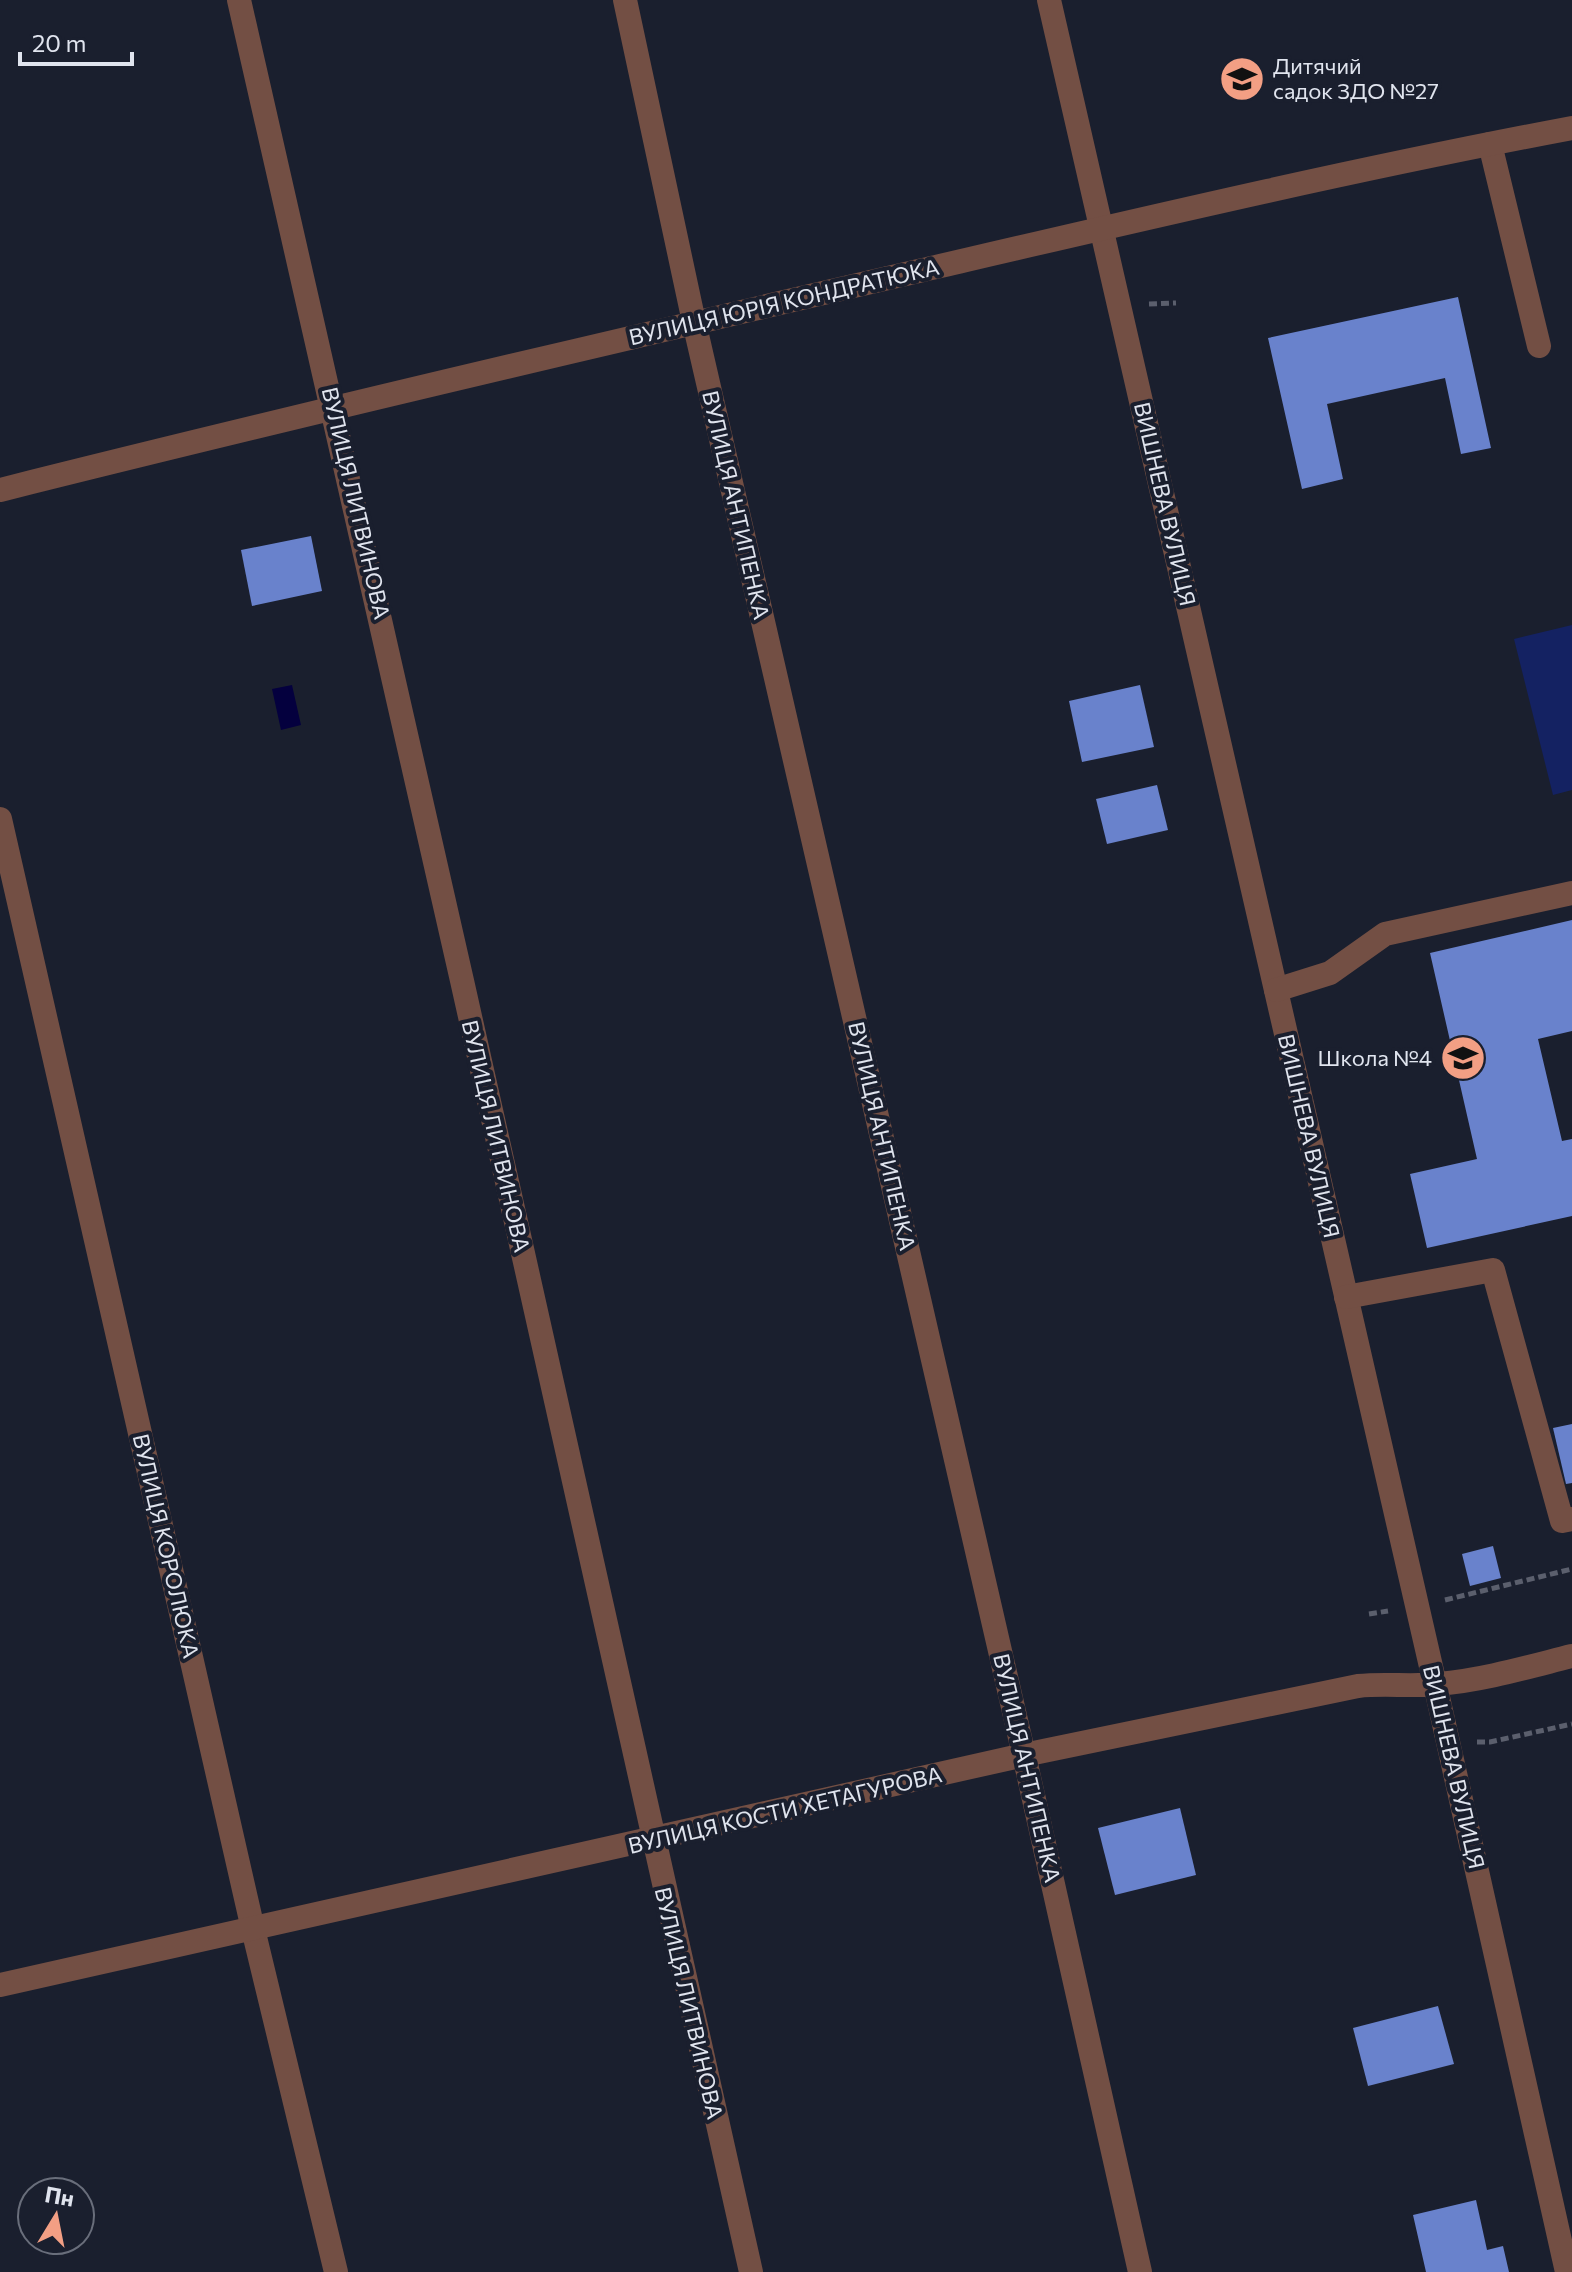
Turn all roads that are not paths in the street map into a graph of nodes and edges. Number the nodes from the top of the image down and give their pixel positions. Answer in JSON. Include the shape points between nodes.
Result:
{"nodes":[{"id":1,"x":239,"y":0,"type":"edge"},
{"id":2,"x":625,"y":0,"type":"edge"},
{"id":3,"x":1049,"y":0,"type":"edge"},
{"id":4,"x":1572,"y":128,"type":"edge"},
{"id":5,"x":1490,"y":144,"type":"junction"},
{"id":6,"x":1102,"y":229,"type":"junction"},
{"id":7,"x":694,"y":322,"type":"junction"},
{"id":8,"x":1539,"y":346,"type":"dead end"},
{"id":9,"x":334,"y":406,"type":"junction"},
{"id":10,"x":0,"y":490,"type":"edge"},
{"id":11,"x":0,"y":819,"type":"edge"},
{"id":12,"x":1572,"y":893,"type":"edge"},
{"id":13,"x":1276,"y":990,"type":"junction"},
{"id":14,"x":1346,"y":1297,"type":"junction"},
{"id":15,"x":1572,"y":1519,"type":"edge"},
{"id":16,"x":1572,"y":1656,"type":"edge"},
{"id":17,"x":1435,"y":1684,"type":"junction"},
{"id":18,"x":1024,"y":1755,"type":"junction"},
{"id":19,"x":652,"y":1840,"type":"junction"},
{"id":20,"x":253,"y":1929,"type":"junction"},
{"id":21,"x":0,"y":1985,"type":"edge"},
{"id":22,"x":336,"y":2272,"type":"edge"},
{"id":23,"x":751,"y":2272,"type":"edge"},
{"id":24,"x":1140,"y":2272,"type":"edge"},
{"id":25,"x":1567,"y":2272,"type":"edge"}],
"edges":[{"from":1,"to":9,"type":"street","name":"ВУЛИЦЯ ЛИТВИНОВА"},
{"from":2,"to":7,"type":"street","name":"ВУЛИЦЯ АНТИПЕНКА"},
{"from":3,"to":6,"type":"street","name":"ВИШНЕВА ВУЛИЦЯ"},
{"from":4,"to":5,"type":"street","name":"ВУЛИЦЯ ЮРІЯ КОНДРАТЮКА"},
{"from":5,"to":6,"type":"street","name":"ВУЛИЦЯ ЮРІЯ КОНДРАТЮКА"},
{"from":5,"to":8,"type":"street"},
{"from":6,"to":7,"type":"street","name":"ВУЛИЦЯ ЮРІЯ КОНДРАТЮКА"},
{"from":6,"to":13,"type":"street","name":"ВИШНЕВА ВУЛИЦЯ"},
{"from":7,"to":9,"type":"street","name":"ВУЛИЦЯ ЮРІЯ КОНДРАТЮКА"},
{"from":7,"to":18,"type":"street","name":"ВУЛИЦЯ АНТИПЕНКА"},
{"from":9,"to":10,"type":"street","name":"ВУЛИЦЯ ЮРІЯ КОНДРАТЮКА"},
{"from":9,"to":19,"type":"street","name":"ВУЛИЦЯ ЛИТВИНОВА"},
{"from":11,"to":20,"type":"street","name":"ВУЛИЦЯ КОРОЛЮКА"},
{"from":12,"to":13,"type":"street","via":[[1385,934],[1330,973]]},
{"from":13,"to":14,"type":"street","name":"ВИШНЕВА ВУЛИЦЯ"},
{"from":14,"to":15,"type":"street","via":[[1493,1270],[1562,1521]]},
{"from":14,"to":17,"type":"street","name":"ВИШНЕВА ВУЛИЦЯ"},
{"from":16,"to":17,"type":"street","name":"ВУЛИЦЯ КОСТИ ХЕТАГУРОВА"},
{"from":17,"to":18,"type":"street","name":"ВУЛИЦЯ КОСТИ ХЕТАГУРОВА","via":[[1358,1686]]},
{"from":17,"to":25,"type":"street","name":"ВИШНЕВА ВУЛИЦЯ"},
{"from":18,"to":19,"type":"street","name":"ВУЛИЦЯ КОСТИ ХЕТАГУРОВА"},
{"from":18,"to":24,"type":"street","name":"ВУЛИЦЯ АНТИПЕНКА"},
{"from":19,"to":20,"type":"street","name":"ВУЛИЦЯ КОСТИ ХЕТАГУРОВА"},
{"from":19,"to":23,"type":"street","name":"ВУЛИЦЯ ЛИТВИНОВА"},
{"from":20,"to":21,"type":"street","name":"ВУЛИЦЯ КОСТИ ХЕТАГУРОВА"},
{"from":20,"to":22,"type":"street","name":"ВУЛИЦЯ КОРОЛЮКА"}]}
